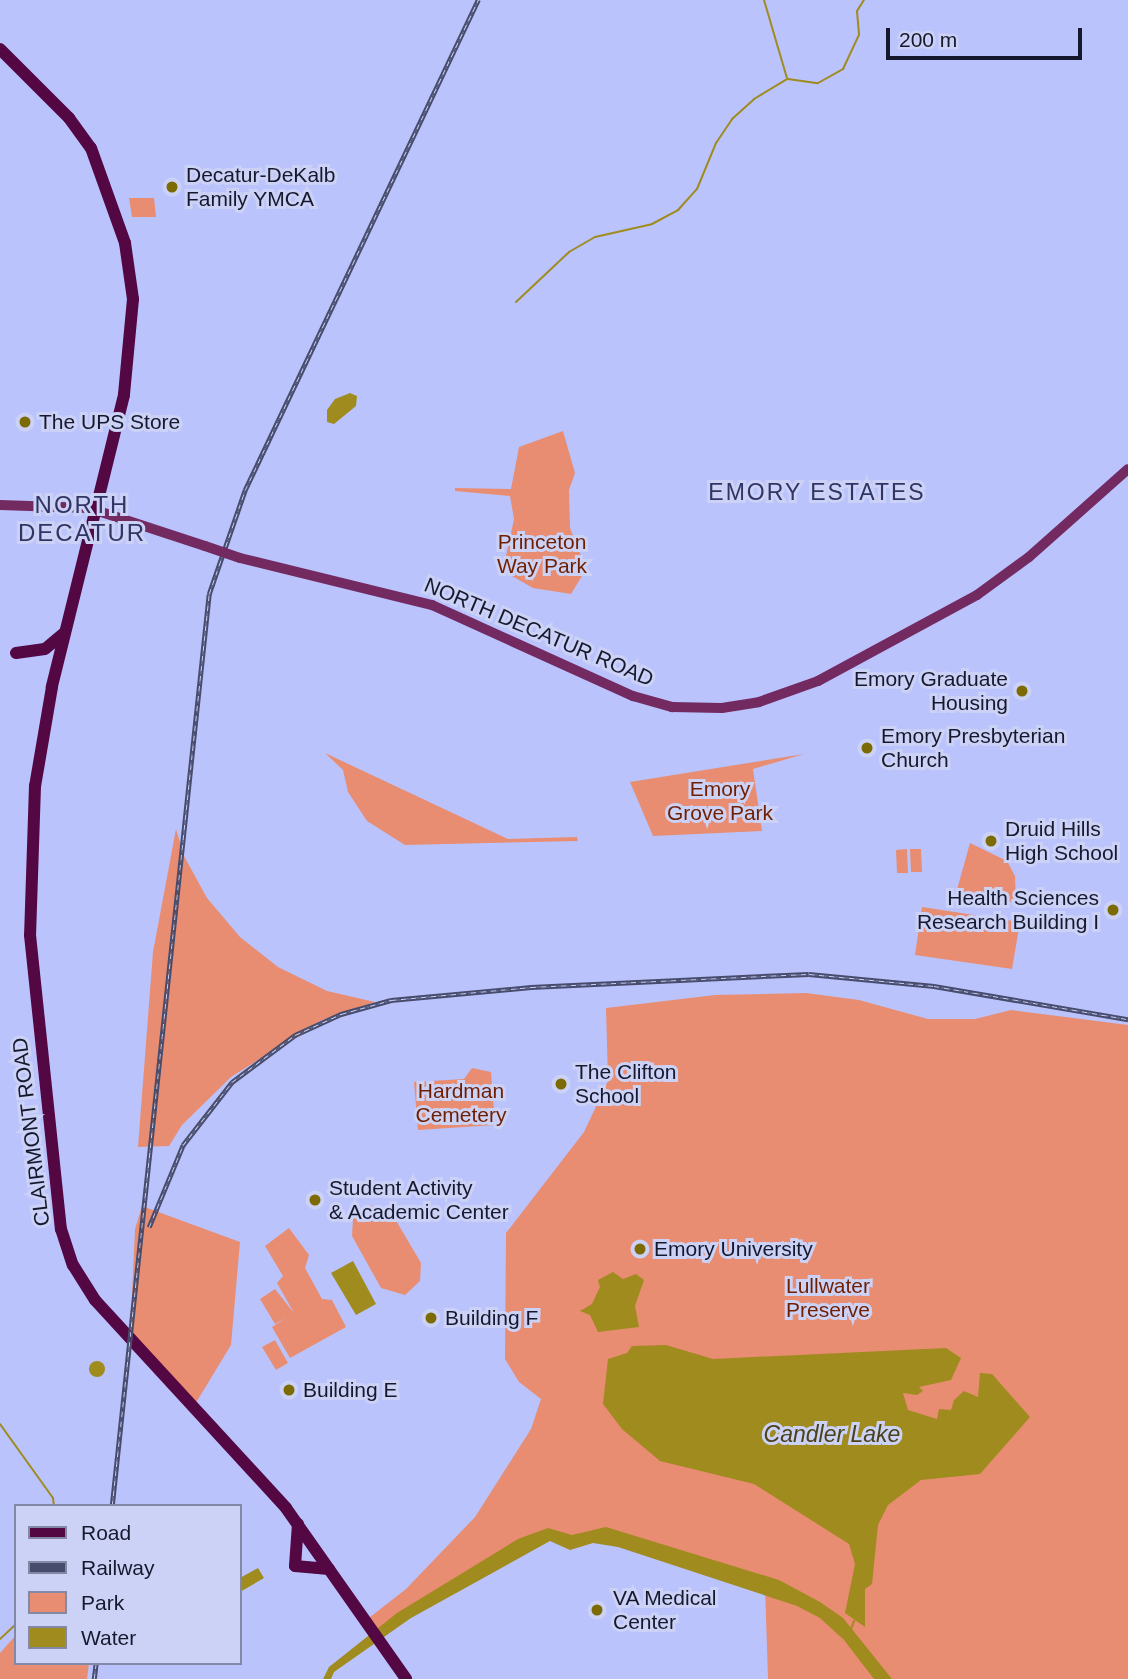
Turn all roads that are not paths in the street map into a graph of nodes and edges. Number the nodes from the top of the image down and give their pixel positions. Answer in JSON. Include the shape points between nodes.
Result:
{"nodes":[{"id":1,"x":0,"y":49,"type":"edge"},
{"id":2,"x":1128,"y":469,"type":"edge"},
{"id":3,"x":0,"y":505,"type":"edge"},
{"id":4,"x":96,"y":510,"type":"junction"},
{"id":5,"x":65,"y":632,"type":"junction"},
{"id":6,"x":16,"y":653,"type":"dead end"},
{"id":7,"x":298,"y":1524,"type":"junction"},
{"id":8,"x":329,"y":1569,"type":"junction"},
{"id":9,"x":406,"y":1679,"type":"edge"}],
"edges":[{"from":1,"to":4,"type":"main road","name":"CLAIRMONT ROAD","via":[[84,135],[118,220],[130,270],[133,331],[124,395]]},
{"from":2,"to":4,"type":"main road","name":"NORTH DECATUR ROAD","bridge":true,"via":[[1029,557],[977,595],[828,676],[775,697],[722,708],[672,707],[633,696],[421,601],[240,558]]},
{"from":3,"to":4,"type":"main road","name":"NORTH DECATUR ROAD"},
{"from":4,"to":5,"type":"main road","name":"CLAIRMONT ROAD"},
{"from":5,"to":6,"type":"main road","via":[[45,649]]},
{"from":5,"to":7,"type":"main road","name":"CLAIRMONT ROAD","via":[[35,786],[29,903],[61,1229],[77,1273],[105,1313],[230,1443]]},
{"from":7,"to":8,"type":"main road","name":"CLAIRMONT ROAD"},
{"from":7,"to":8,"type":"main road","via":[[295,1566]]},
{"from":8,"to":9,"type":"main road","name":"CLAIRMONT ROAD"}]}
